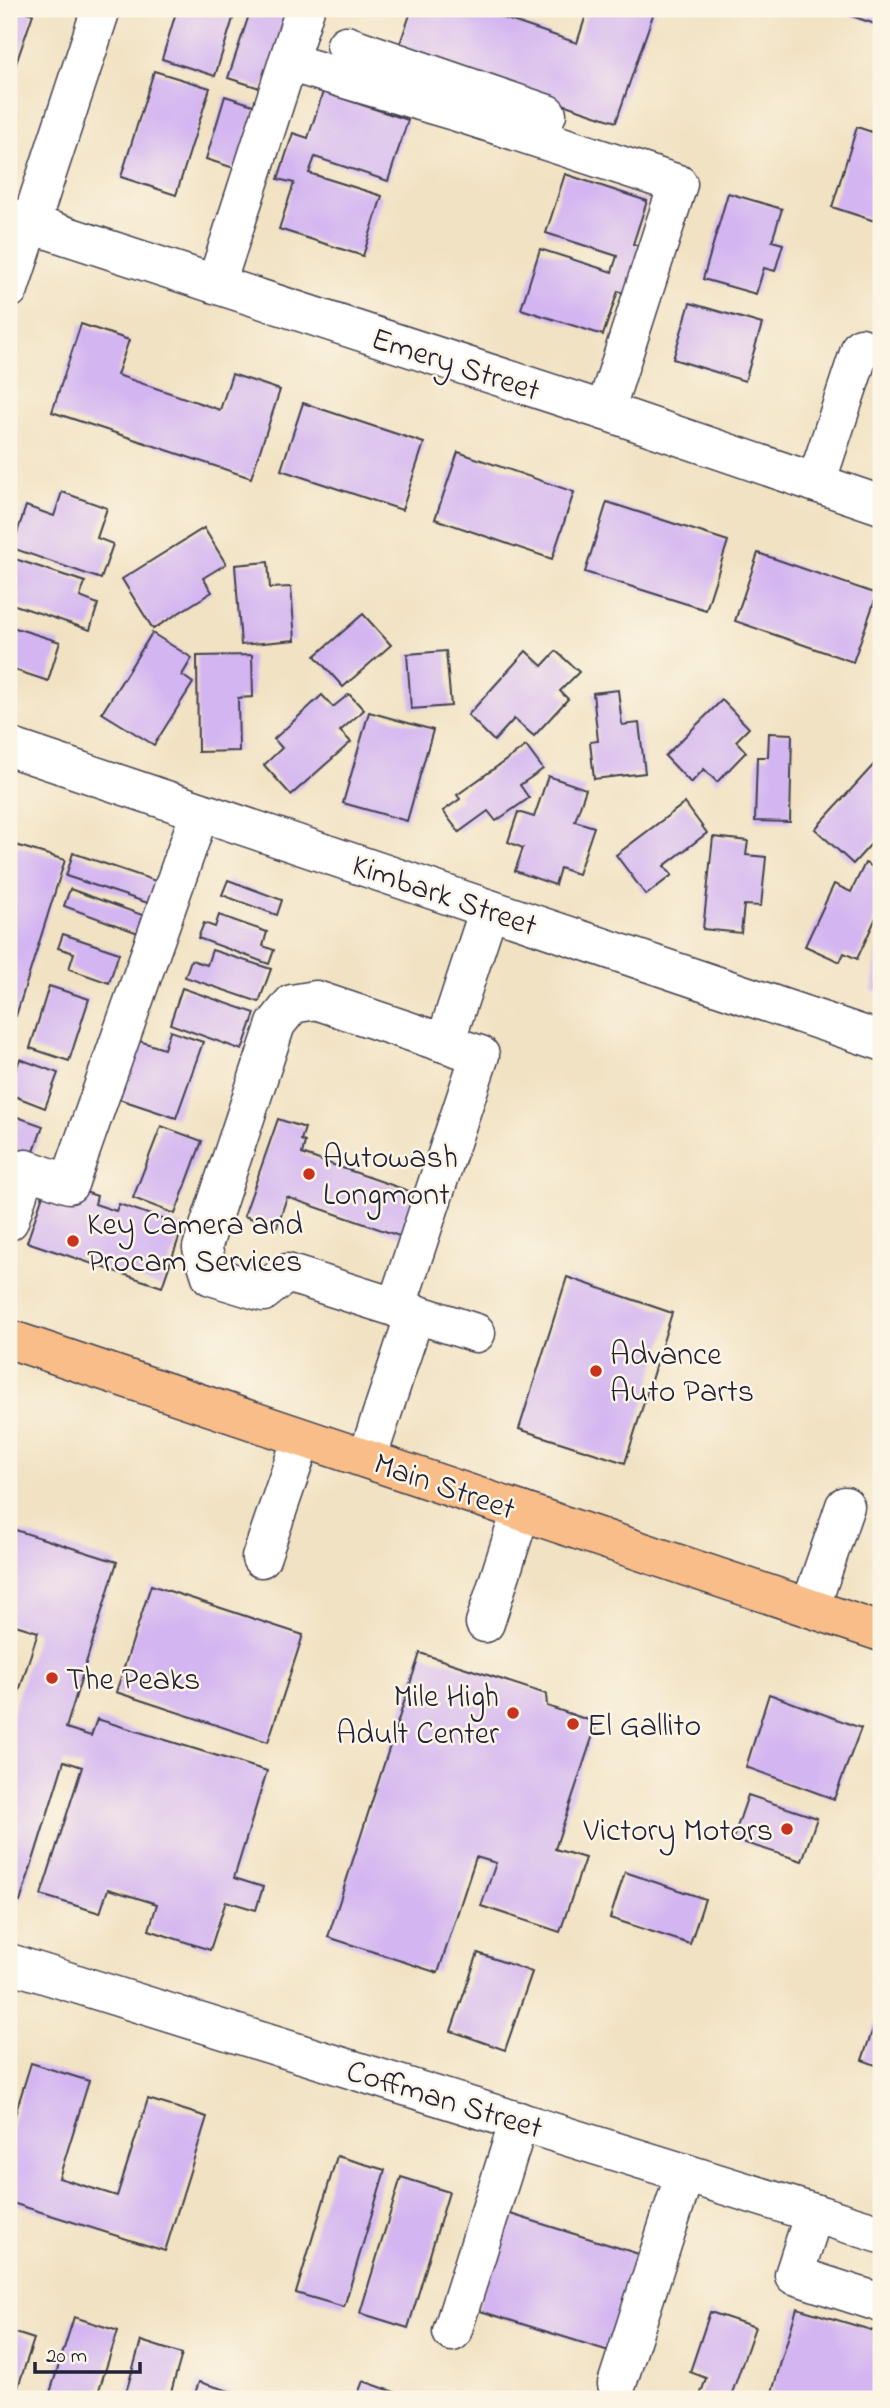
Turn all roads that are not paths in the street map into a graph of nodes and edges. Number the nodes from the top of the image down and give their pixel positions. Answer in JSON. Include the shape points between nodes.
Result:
{"nodes":[{"id":1,"x":101,"y":9,"type":"edge"},
{"id":2,"x":304,"y":9,"type":"edge"},
{"id":3,"x":346,"y":45,"type":"dead end"},
{"id":4,"x":288,"y":62,"type":"junction"},
{"id":5,"x":649,"y":149,"type":"dead end"},
{"id":6,"x":20,"y":221,"type":"edge"},
{"id":7,"x":216,"y":284,"type":"junction"},
{"id":8,"x":9,"y":289,"type":"edge"},
{"id":9,"x":861,"y":347,"type":"dead end"},
{"id":10,"x":605,"y":411,"type":"junction"},
{"id":11,"x":816,"y":483,"type":"junction"},
{"id":12,"x":881,"y":505,"type":"edge"},
{"id":13,"x":9,"y":747,"type":"edge"},
{"id":14,"x":200,"y":811,"type":"junction"},
{"id":15,"x":489,"y":909,"type":"junction"},
{"id":16,"x":881,"y":1041,"type":"edge"},
{"id":17,"x":445,"y":1043,"type":"junction"},
{"id":18,"x":9,"y":1221,"type":"edge"},
{"id":19,"x":405,"y":1311,"type":"junction"},
{"id":20,"x":475,"y":1334,"type":"dead end"},
{"id":21,"x":9,"y":1339,"type":"edge"},
{"id":22,"x":302,"y":1438,"type":"junction"},
{"id":23,"x":367,"y":1459,"type":"junction"},
{"id":24,"x":845,"y":1506,"type":"dead end"},
{"id":25,"x":521,"y":1511,"type":"junction"},
{"id":26,"x":261,"y":1558,"type":"dead end"},
{"id":27,"x":810,"y":1608,"type":"junction"},
{"id":28,"x":485,"y":1623,"type":"dead end"},
{"id":29,"x":881,"y":1632,"type":"edge"},
{"id":30,"x":9,"y":1963,"type":"edge"},
{"id":31,"x":519,"y":2121,"type":"junction"},
{"id":32,"x":685,"y":2173,"type":"junction"},
{"id":33,"x":814,"y":2213,"type":"junction"},
{"id":34,"x":881,"y":2234,"type":"edge"},
{"id":35,"x":881,"y":2303,"type":"edge"},
{"id":36,"x":452,"y":2332,"type":"dead end"},
{"id":37,"x":617,"y":2384,"type":"dead end"}],
"edges":[{"from":1,"to":6,"type":"street"},
{"from":2,"to":4,"type":"street"},
{"from":3,"to":5,"type":"street"},
{"from":4,"to":7,"type":"street"},
{"from":4,"to":10,"type":"street","via":[[678,184]]},
{"from":6,"to":7,"type":"street","name":"Emery Street"},
{"from":6,"to":8,"type":"street"},
{"from":7,"to":10,"type":"street","name":"Emery Street"},
{"from":9,"to":11,"type":"street"},
{"from":10,"to":11,"type":"street","name":"Emery Street"},
{"from":11,"to":12,"type":"street","name":"Emery Street"},
{"from":13,"to":14,"type":"street","name":"Kimbark Street"},
{"from":14,"to":15,"type":"street","name":"Kimbark Street"},
{"from":14,"to":18,"type":"street","via":[[69,1184],[26,1169]]},
{"from":15,"to":16,"type":"street","name":"Kimbark Street"},
{"from":15,"to":17,"type":"street"},
{"from":17,"to":19,"type":"street","via":[[481,1055]]},
{"from":17,"to":19,"type":"street","via":[[316,1000],[292,1004],[276,1024],[202,1248],[211,1276],[263,1292],[287,1273]]},
{"from":19,"to":20,"type":"street"},
{"from":19,"to":23,"type":"street"},
{"from":21,"to":22,"type":"highway","name":"Main Street"},
{"from":22,"to":23,"type":"highway","name":"Main Street"},
{"from":22,"to":26,"type":"street"},
{"from":23,"to":25,"type":"highway","name":"Main Street"},
{"from":24,"to":27,"type":"street"},
{"from":25,"to":27,"type":"highway","name":"Main Street"},
{"from":25,"to":28,"type":"street"},
{"from":27,"to":29,"type":"highway","name":"Main Street"},
{"from":30,"to":31,"type":"street","name":"Coffman Street"},
{"from":31,"to":32,"type":"street","name":"Coffman Street"},
{"from":31,"to":36,"type":"street"},
{"from":32,"to":33,"type":"street","name":"Coffman Street"},
{"from":32,"to":37,"type":"street"},
{"from":33,"to":34,"type":"street","name":"Coffman Street"},
{"from":33,"to":35,"type":"street","via":[[794,2275]]}]}
